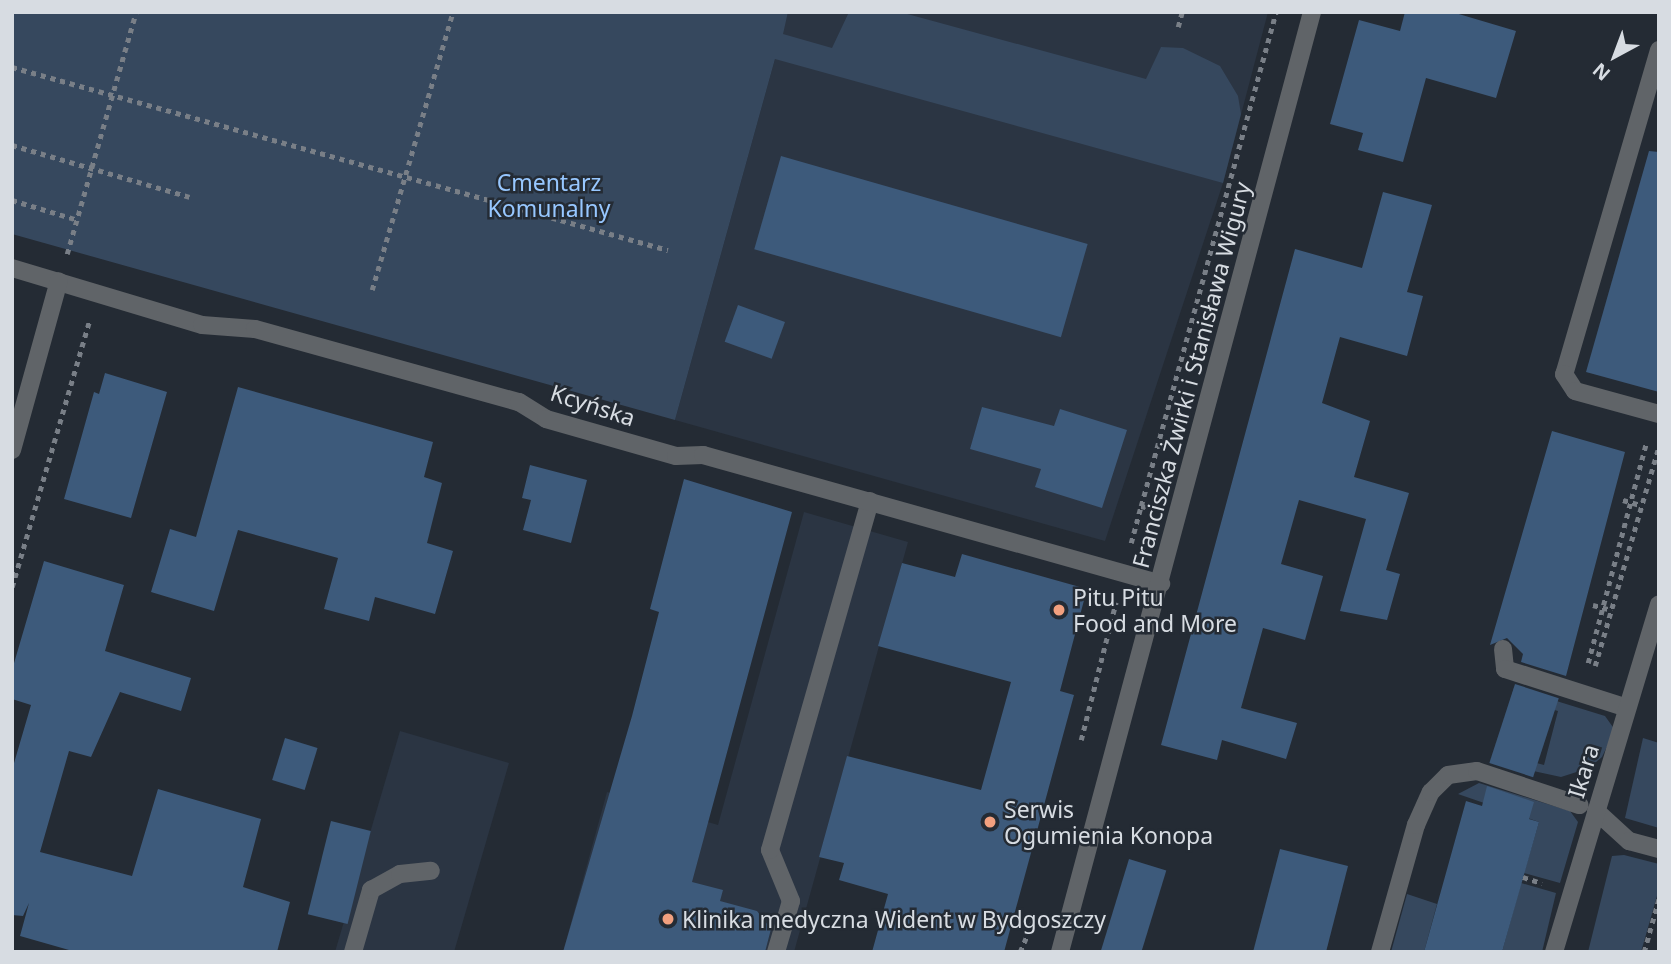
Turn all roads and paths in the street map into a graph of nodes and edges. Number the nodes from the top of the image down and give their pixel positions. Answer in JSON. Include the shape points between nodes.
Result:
{"nodes":[{"id":1,"x":136,"y":12,"type":"edge"},
{"id":2,"x":453,"y":12,"type":"edge"},
{"id":3,"x":1182,"y":12,"type":"edge"},
{"id":4,"x":1276,"y":12,"type":"edge"},
{"id":5,"x":1312,"y":12,"type":"edge"},
{"id":6,"x":1178,"y":27,"type":"dead end"},
{"id":7,"x":1659,"y":50,"type":"edge"},
{"id":8,"x":12,"y":67,"type":"edge"},
{"id":9,"x":111,"y":95,"type":"junction"},
{"id":10,"x":12,"y":145,"type":"edge"},
{"id":11,"x":90,"y":168,"type":"junction"},
{"id":12,"x":404,"y":176,"type":"junction"},
{"id":13,"x":190,"y":197,"type":"dead end"},
{"id":14,"x":12,"y":200,"type":"edge"},
{"id":15,"x":75,"y":219,"type":"junction"},
{"id":16,"x":668,"y":250,"type":"dead end"},
{"id":17,"x":12,"y":268,"type":"edge"},
{"id":18,"x":59,"y":281,"type":"junction"},
{"id":19,"x":372,"y":290,"type":"dead end"},
{"id":20,"x":98,"y":294,"type":"junction"},
{"id":21,"x":1659,"y":414,"type":"edge"},
{"id":22,"x":1646,"y":444,"type":"dead end"},
{"id":23,"x":1659,"y":445,"type":"edge"},
{"id":24,"x":12,"y":450,"type":"edge"},
{"id":25,"x":1623,"y":500,"type":"dead end"},
{"id":26,"x":870,"y":501,"type":"junction"},
{"id":27,"x":1633,"y":502,"type":"junction"},
{"id":28,"x":1641,"y":505,"type":"junction"},
{"id":29,"x":1141,"y":506,"type":"dead end"},
{"id":30,"x":1123,"y":572,"type":"junction"},
{"id":31,"x":1161,"y":584,"type":"junction"},
{"id":32,"x":12,"y":587,"type":"edge"},
{"id":33,"x":1659,"y":604,"type":"edge"},
{"id":34,"x":1594,"y":605,"type":"dead end"},
{"id":35,"x":1603,"y":608,"type":"junction"},
{"id":36,"x":1612,"y":610,"type":"junction"},
{"id":37,"x":1503,"y":649,"type":"dead end"},
{"id":38,"x":1585,"y":673,"type":"dead end"},
{"id":39,"x":1592,"y":676,"type":"dead end"},
{"id":40,"x":1628,"y":708,"type":"junction"},
{"id":41,"x":1078,"y":752,"type":"dead end"},
{"id":42,"x":1587,"y":808,"type":"junction"},
{"id":43,"x":1659,"y":849,"type":"edge"},
{"id":44,"x":431,"y":871,"type":"dead end"},
{"id":45,"x":1659,"y":898,"type":"edge"},
{"id":46,"x":1035,"y":914,"type":"dead end"},
{"id":47,"x":353,"y":952,"type":"edge"},
{"id":48,"x":776,"y":952,"type":"edge"},
{"id":49,"x":1020,"y":952,"type":"edge"},
{"id":50,"x":1060,"y":952,"type":"edge"},
{"id":51,"x":1380,"y":952,"type":"edge"},
{"id":52,"x":1555,"y":952,"type":"edge"},
{"id":53,"x":1644,"y":952,"type":"edge"}],
"edges":[{"from":1,"to":9,"type":"path"},
{"from":2,"to":12,"type":"path"},
{"from":3,"to":6,"type":"path"},
{"from":4,"to":29,"type":"path"},
{"from":5,"to":31,"type":"street","name":"Franciszka Żwirki i Stanisława Wigury"},
{"from":7,"to":21,"type":"street","via":[[1564,374],[1575,391]]},
{"from":8,"to":9,"type":"path"},
{"from":9,"to":11,"type":"path"},
{"from":9,"to":12,"type":"path"},
{"from":10,"to":11,"type":"path"},
{"from":11,"to":13,"type":"path"},
{"from":11,"to":15,"type":"path"},
{"from":12,"to":16,"type":"path"},
{"from":12,"to":19,"type":"path"},
{"from":14,"to":15,"type":"path"},
{"from":15,"to":18,"type":"path"},
{"from":17,"to":18,"type":"street","name":"Kcyńska"},
{"from":18,"to":20,"type":"street","name":"Kcyńska"},
{"from":18,"to":24,"type":"street"},
{"from":20,"to":26,"type":"street","name":"Kcyńska","via":[[202,325],[255,329],[519,402],[545,419],[676,456],[703,455]]},
{"from":20,"to":32,"type":"path"},
{"from":22,"to":27,"type":"path"},
{"from":23,"to":28,"type":"path"},
{"from":25,"to":27,"type":"path"},
{"from":26,"to":30,"type":"street","name":"Kcyńska"},
{"from":26,"to":48,"type":"street","via":[[770,850],[792,901]]},
{"from":27,"to":28,"type":"path"},
{"from":27,"to":35,"type":"path"},
{"from":28,"to":36,"type":"path"},
{"from":30,"to":31,"type":"street","name":"Kcyńska"},
{"from":30,"to":41,"type":"path"},
{"from":31,"to":50,"type":"street","name":"Franciszka Żwirki i Stanisława Wigury"},
{"from":33,"to":40,"type":"street","name":"Ikara"},
{"from":34,"to":35,"type":"path"},
{"from":35,"to":36,"type":"path"},
{"from":35,"to":38,"type":"path"},
{"from":36,"to":39,"type":"path"},
{"from":37,"to":40,"type":"street","via":[[1505,668]]},
{"from":40,"to":42,"type":"street","name":"Ikara"},
{"from":42,"to":43,"type":"street","via":[[1629,841]]},
{"from":42,"to":51,"type":"street","via":[[1477,771],[1448,775],[1431,792],[1416,825]]},
{"from":42,"to":52,"type":"street","name":"Ikara"},
{"from":44,"to":47,"type":"street","via":[[400,874],[371,890]]},
{"from":45,"to":53,"type":"path"},
{"from":46,"to":49,"type":"path"}]}
